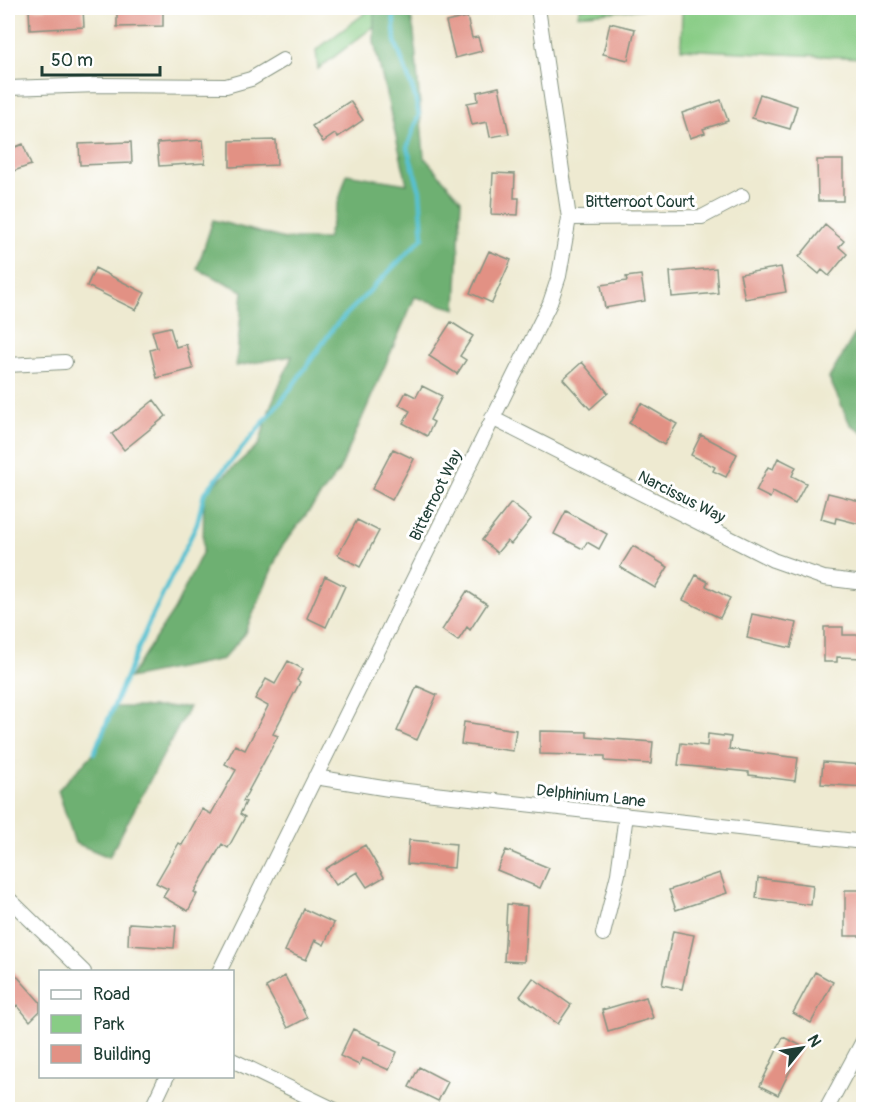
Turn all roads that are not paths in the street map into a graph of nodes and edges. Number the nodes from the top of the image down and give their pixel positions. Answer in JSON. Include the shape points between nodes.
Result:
{"nodes":[{"id":1,"x":538,"y":8,"type":"edge"},
{"id":2,"x":283,"y":60,"type":"dead end"},
{"id":3,"x":8,"y":88,"type":"edge"},
{"id":4,"x":742,"y":195,"type":"dead end"},
{"id":5,"x":569,"y":218,"type":"junction"},
{"id":6,"x":65,"y":362,"type":"dead end"},
{"id":7,"x":8,"y":365,"type":"edge"},
{"id":8,"x":492,"y":418,"type":"junction"},
{"id":9,"x":864,"y":583,"type":"edge"},
{"id":10,"x":315,"y":777,"type":"junction"},
{"id":11,"x":626,"y":815,"type":"junction"},
{"id":12,"x":864,"y":842,"type":"edge"},
{"id":13,"x":8,"y":898,"type":"edge"},
{"id":14,"x":603,"y":934,"type":"dead end"},
{"id":15,"x":82,"y":970,"type":"edge"},
{"id":16,"x":220,"y":970,"type":"edge"},
{"id":17,"x":864,"y":1039,"type":"edge"},
{"id":18,"x":234,"y":1061,"type":"edge"},
{"id":19,"x":167,"y":1078,"type":"edge"},
{"id":20,"x":151,"y":1110,"type":"edge"},
{"id":21,"x":334,"y":1110,"type":"edge"},
{"id":22,"x":826,"y":1110,"type":"edge"}],
"edges":[{"from":1,"to":5,"type":"street","name":"Bitterroot Way"},
{"from":2,"to":3,"type":"street","via":[[250,79],[226,86]]},
{"from":4,"to":5,"type":"street","name":"Bitterroot Court","via":[[702,217]]},
{"from":5,"to":8,"type":"street","name":"Bitterroot Way","via":[[550,303]]},
{"from":6,"to":7,"type":"street"},
{"from":8,"to":9,"type":"street","name":"Narcissus Way","via":[[773,560],[824,578]]},
{"from":8,"to":10,"type":"street","name":"Bitterroot Way"},
{"from":10,"to":11,"type":"street","name":"Delphinium Lane","via":[[388,789]]},
{"from":10,"to":16,"type":"street","name":"Bitterroot Way"},
{"from":11,"to":12,"type":"street","name":"Delphinium Lane"},
{"from":11,"to":14,"type":"street","via":[[618,874]]},
{"from":13,"to":15,"type":"street"},
{"from":17,"to":22,"type":"street"},
{"from":18,"to":21,"type":"street"},
{"from":19,"to":20,"type":"street"}]}
